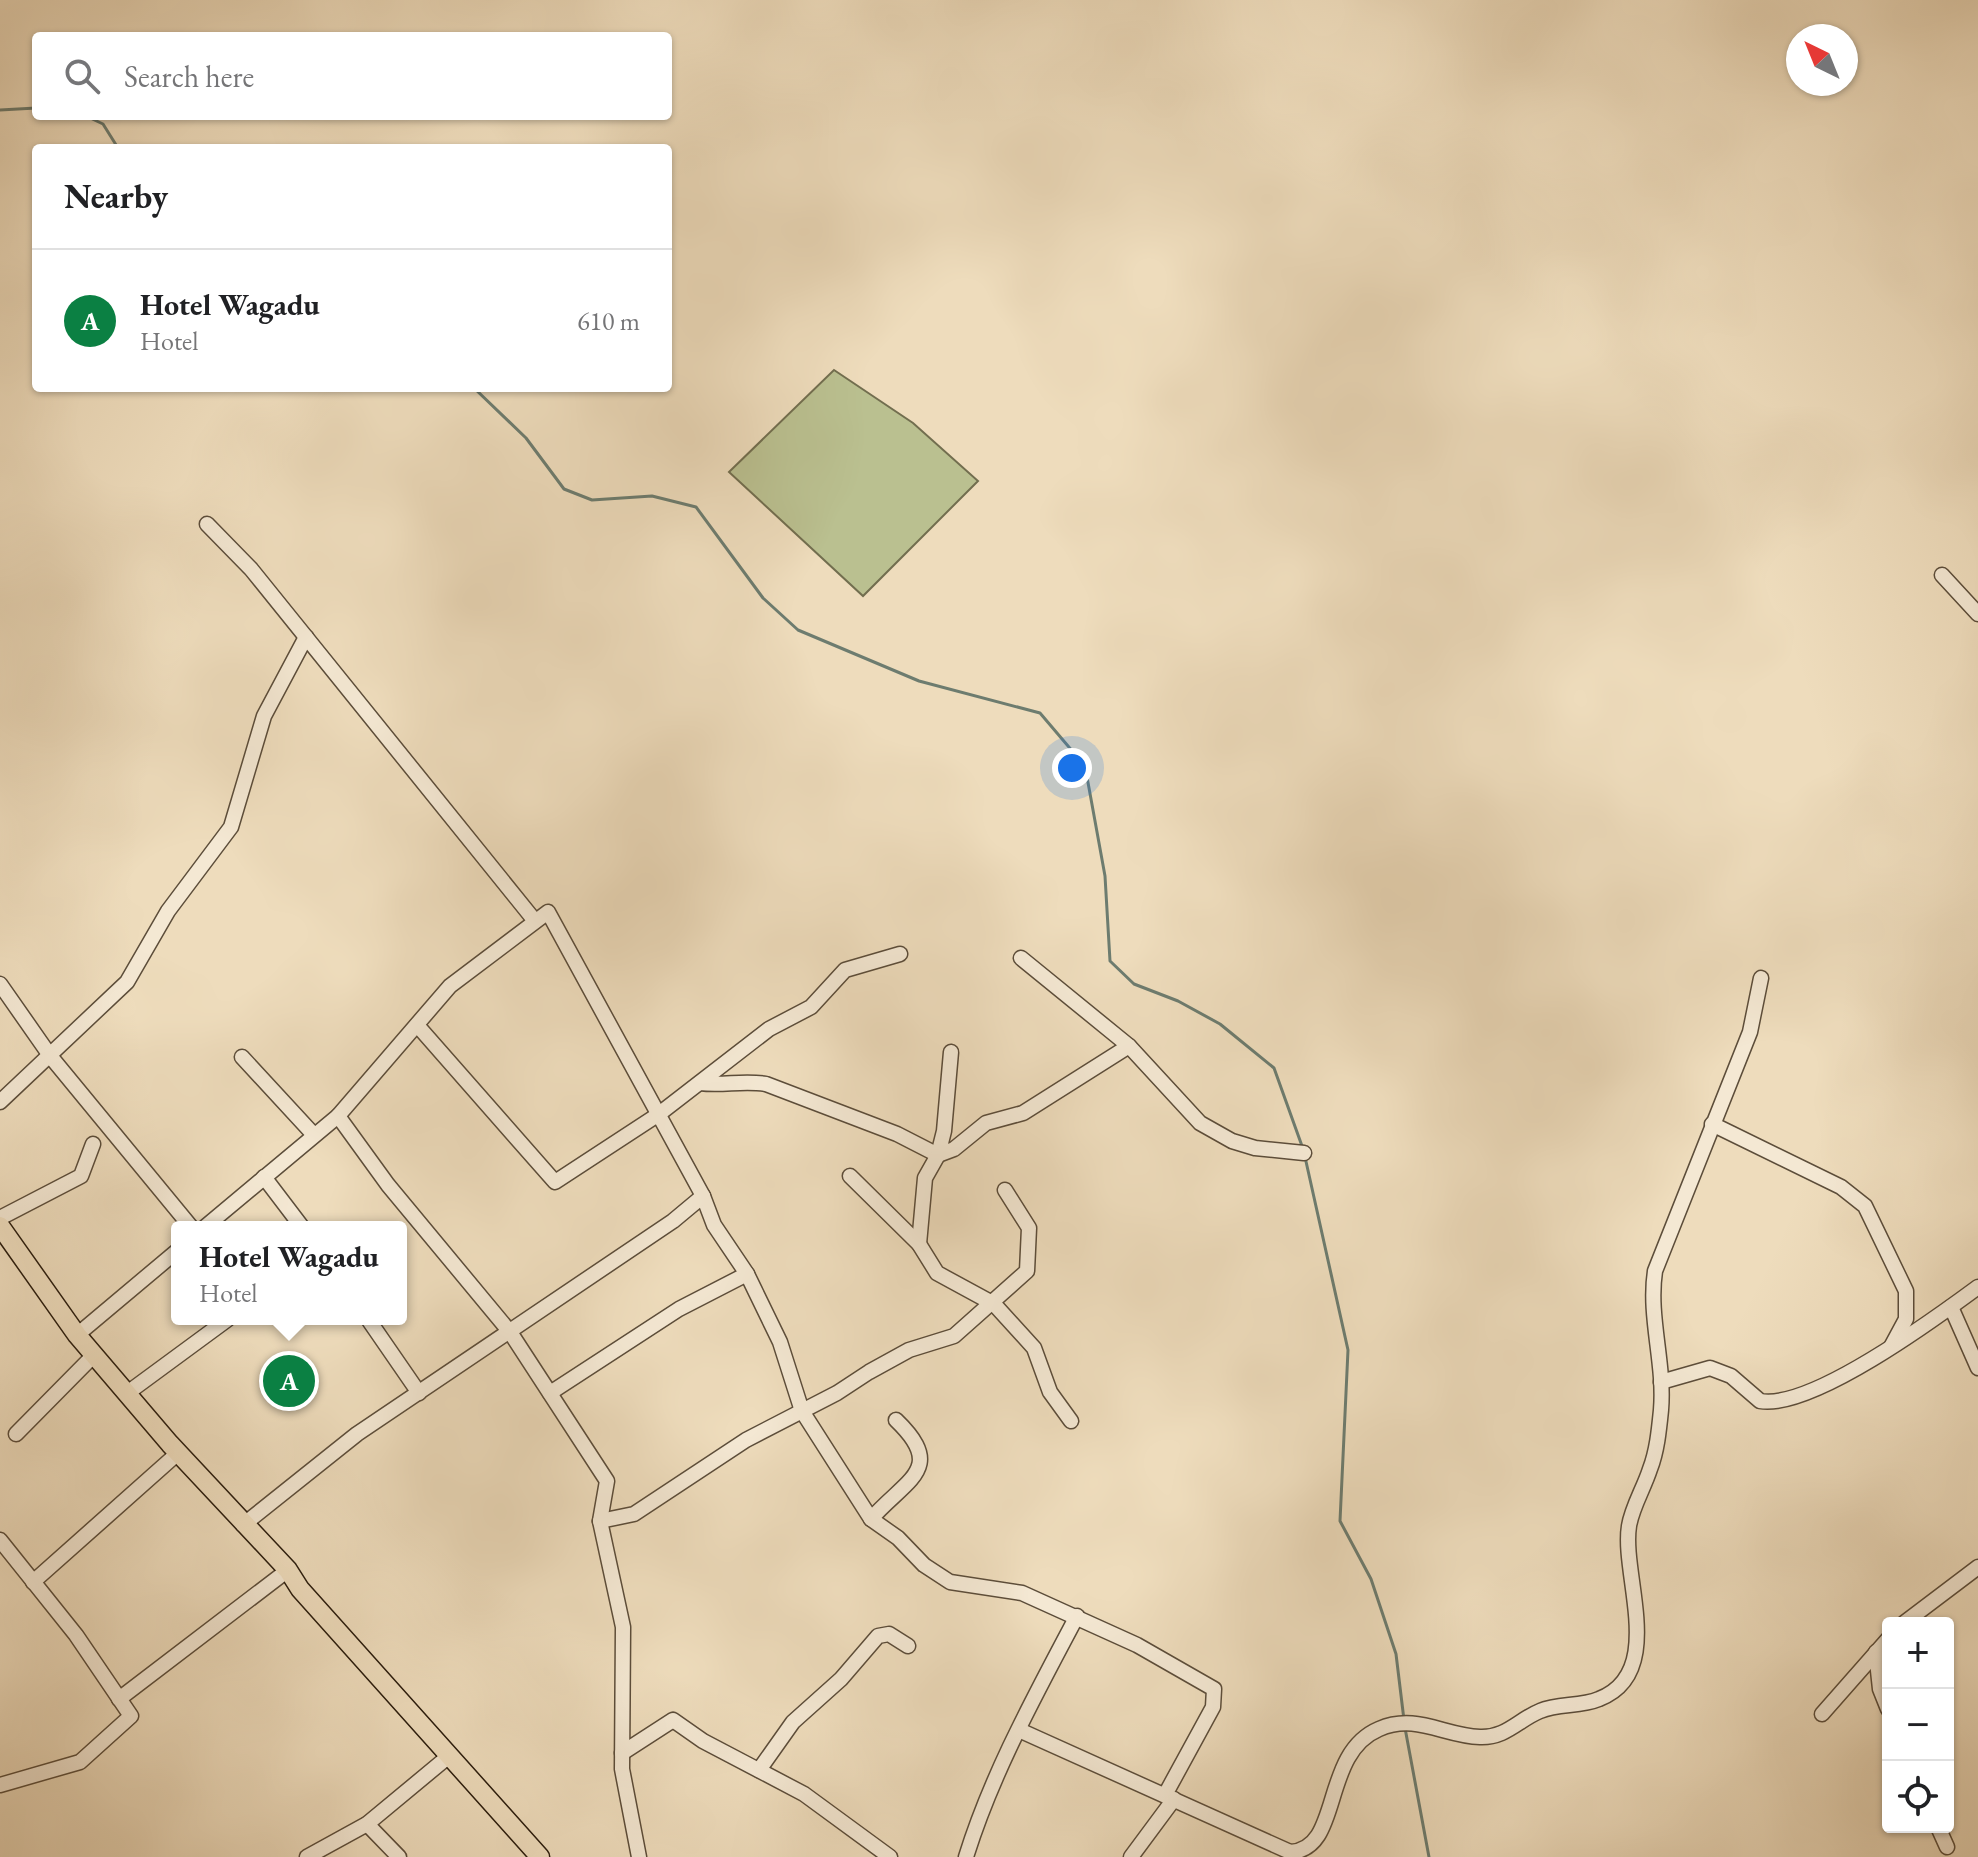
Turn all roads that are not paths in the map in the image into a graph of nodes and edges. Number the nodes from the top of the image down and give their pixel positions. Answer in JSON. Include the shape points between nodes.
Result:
{"nodes":[{"id":1,"x":207,"y":524,"type":"dead end"},
{"id":2,"x":1942,"y":575,"type":"dead end"},
{"id":3,"x":1978,"y":614,"type":"edge"},
{"id":4,"x":306,"y":637,"type":"junction"},
{"id":5,"x":535,"y":921,"type":"junction"},
{"id":6,"x":900,"y":954,"type":"dead end"},
{"id":7,"x":1021,"y":958,"type":"dead end"},
{"id":8,"x":1761,"y":978,"type":"dead end"},
{"id":9,"x":0,"y":984,"type":"edge"},
{"id":10,"x":417,"y":1025,"type":"junction"},
{"id":11,"x":1129,"y":1046,"type":"junction"},
{"id":12,"x":951,"y":1052,"type":"dead end"},
{"id":13,"x":51,"y":1057,"type":"junction"},
{"id":14,"x":242,"y":1057,"type":"dead end"},
{"id":15,"x":700,"y":1083,"type":"junction"},
{"id":16,"x":0,"y":1102,"type":"edge"},
{"id":17,"x":659,"y":1114,"type":"junction"},
{"id":18,"x":338,"y":1116,"type":"junction"},
{"id":19,"x":1712,"y":1124,"type":"junction"},
{"id":20,"x":314,"y":1135,"type":"junction"},
{"id":21,"x":93,"y":1144,"type":"dead end"},
{"id":22,"x":1304,"y":1153,"type":"dead end"},
{"id":23,"x":938,"y":1155,"type":"junction"},
{"id":24,"x":850,"y":1176,"type":"dead end"},
{"id":25,"x":264,"y":1177,"type":"junction"},
{"id":26,"x":1005,"y":1190,"type":"dead end"},
{"id":27,"x":703,"y":1196,"type":"junction"},
{"id":28,"x":0,"y":1218,"type":"edge"},
{"id":29,"x":186,"y":1221,"type":"edge"},
{"id":30,"x":212,"y":1221,"type":"edge"},
{"id":31,"x":297,"y":1221,"type":"edge"},
{"id":32,"x":0,"y":1226,"type":"edge"},
{"id":33,"x":919,"y":1244,"type":"junction"},
{"id":34,"x":171,"y":1256,"type":"edge"},
{"id":35,"x":747,"y":1274,"type":"junction"},
{"id":36,"x":1978,"y":1287,"type":"edge"},
{"id":37,"x":994,"y":1304,"type":"junction"},
{"id":38,"x":1951,"y":1307,"type":"junction"},
{"id":39,"x":220,"y":1325,"type":"edge"},
{"id":40,"x":372,"y":1325,"type":"edge"},
{"id":41,"x":510,"y":1332,"type":"junction"},
{"id":42,"x":77,"y":1335,"type":"junction"},
{"id":43,"x":1891,"y":1348,"type":"junction"},
{"id":44,"x":94,"y":1355,"type":"junction"},
{"id":45,"x":1978,"y":1368,"type":"edge"},
{"id":46,"x":1661,"y":1382,"type":"junction"},
{"id":47,"x":419,"y":1393,"type":"junction"},
{"id":48,"x":550,"y":1393,"type":"junction"},
{"id":49,"x":126,"y":1394,"type":"junction"},
{"id":50,"x":802,"y":1411,"type":"junction"},
{"id":51,"x":896,"y":1420,"type":"dead end"},
{"id":52,"x":1071,"y":1421,"type":"dead end"},
{"id":53,"x":16,"y":1434,"type":"dead end"},
{"id":54,"x":178,"y":1453,"type":"junction"},
{"id":55,"x":871,"y":1519,"type":"junction"},
{"id":56,"x":600,"y":1521,"type":"junction"},
{"id":57,"x":243,"y":1525,"type":"junction"},
{"id":58,"x":0,"y":1540,"type":"edge"},
{"id":59,"x":1978,"y":1567,"type":"edge"},
{"id":60,"x":288,"y":1570,"type":"junction"},
{"id":61,"x":33,"y":1582,"type":"junction"},
{"id":62,"x":1077,"y":1616,"type":"junction"},
{"id":63,"x":1912,"y":1617,"type":"edge"},
{"id":64,"x":908,"y":1646,"type":"dead end"},
{"id":65,"x":1882,"y":1646,"type":"edge"},
{"id":66,"x":1876,"y":1652,"type":"junction"},
{"id":67,"x":1882,"y":1694,"type":"edge"},
{"id":68,"x":119,"y":1699,"type":"junction"},
{"id":69,"x":1822,"y":1714,"type":"dead end"},
{"id":70,"x":1019,"y":1730,"type":"junction"},
{"id":71,"x":622,"y":1753,"type":"junction"},
{"id":72,"x":449,"y":1756,"type":"junction"},
{"id":73,"x":759,"y":1770,"type":"junction"},
{"id":74,"x":0,"y":1785,"type":"edge"},
{"id":75,"x":1170,"y":1797,"type":"junction"},
{"id":76,"x":367,"y":1824,"type":"junction"},
{"id":77,"x":1941,"y":1833,"type":"edge"},
{"id":78,"x":1947,"y":1847,"type":"dead end"},
{"id":79,"x":307,"y":1857,"type":"edge"},
{"id":80,"x":399,"y":1857,"type":"edge"},
{"id":81,"x":540,"y":1857,"type":"edge"},
{"id":82,"x":639,"y":1857,"type":"edge"},
{"id":83,"x":890,"y":1857,"type":"edge"},
{"id":84,"x":966,"y":1857,"type":"edge"},
{"id":85,"x":1131,"y":1857,"type":"edge"}],
"edges":[{"from":1,"to":4,"type":"street"},
{"from":2,"to":3,"type":"street"},
{"from":4,"to":5,"type":"street"},
{"from":4,"to":13,"type":"street","via":[[264,716],[231,827],[168,911],[127,982]]},
{"from":5,"to":10,"type":"street","via":[[450,986]]},
{"from":5,"to":17,"type":"street","via":[[548,912]]},
{"from":6,"to":15,"type":"street","via":[[845,970],[811,1007],[769,1029]]},
{"from":7,"to":11,"type":"street"},
{"from":8,"to":19,"type":"street","via":[[1750,1032]]},
{"from":9,"to":13,"type":"street"},
{"from":10,"to":17,"type":"street","via":[[555,1182]]},
{"from":10,"to":18,"type":"street"},
{"from":11,"to":22,"type":"street","via":[[1200,1123],[1255,1148]]},
{"from":11,"to":23,"type":"street","via":[[1023,1113],[986,1123]]},
{"from":12,"to":23,"type":"street"},
{"from":13,"to":16,"type":"street"},
{"from":13,"to":29,"type":"street"},
{"from":14,"to":20,"type":"street"},
{"from":15,"to":17,"type":"street"},
{"from":15,"to":23,"type":"street","via":[[766,1084]]},
{"from":17,"to":27,"type":"street"},
{"from":18,"to":20,"type":"street"},
{"from":18,"to":41,"type":"street"},
{"from":19,"to":43,"type":"street","via":[[1841,1187],[1865,1206],[1906,1291],[1906,1319]]},
{"from":19,"to":46,"type":"street","via":[[1655,1271]]},
{"from":20,"to":25,"type":"street"},
{"from":21,"to":28,"type":"street","via":[[81,1176]]},
{"from":23,"to":33,"type":"street","via":[[925,1178]]},
{"from":24,"to":33,"type":"street"},
{"from":25,"to":30,"type":"street"},
{"from":25,"to":31,"type":"street"},
{"from":26,"to":37,"type":"street","via":[[1029,1228],[1027,1271]]},
{"from":27,"to":35,"type":"street","via":[[714,1225]]},
{"from":27,"to":41,"type":"street"},
{"from":32,"to":42,"type":"main road"},
{"from":33,"to":37,"type":"street","via":[[937,1273]]},
{"from":34,"to":42,"type":"street"},
{"from":35,"to":48,"type":"street","via":[[679,1309]]},
{"from":35,"to":50,"type":"street","via":[[780,1342]]},
{"from":36,"to":38,"type":"street"},
{"from":37,"to":50,"type":"street","via":[[954,1336],[909,1350]]},
{"from":37,"to":52,"type":"street","via":[[1034,1348],[1050,1392]]},
{"from":38,"to":43,"type":"street"},
{"from":38,"to":45,"type":"street"},
{"from":39,"to":49,"type":"street"},
{"from":40,"to":47,"type":"street"},
{"from":41,"to":47,"type":"street"},
{"from":41,"to":48,"type":"street"},
{"from":42,"to":44,"type":"main road"},
{"from":43,"to":46,"type":"street","via":[[1832,1379],[1770,1402],[1752,1396],[1721,1370],[1710,1368]]},
{"from":44,"to":49,"type":"main road"},
{"from":44,"to":53,"type":"street"},
{"from":46,"to":75,"type":"street","via":[[1656,1445],[1629,1527],[1636,1641],[1631,1664],[1616,1689],[1591,1702],[1536,1712],[1496,1736],[1419,1723],[1375,1730],[1345,1760],[1320,1837],[1302,1851],[1290,1852]]},
{"from":47,"to":57,"type":"street","via":[[357,1434]]},
{"from":48,"to":56,"type":"street","via":[[607,1481]]},
{"from":49,"to":54,"type":"main road"},
{"from":50,"to":55,"type":"street"},
{"from":50,"to":56,"type":"street","via":[[746,1440],[634,1514]]},
{"from":51,"to":55,"type":"street","via":[[922,1453],[918,1472]]},
{"from":54,"to":57,"type":"main road"},
{"from":54,"to":61,"type":"street"},
{"from":55,"to":62,"type":"street","via":[[950,1582],[1022,1593]]},
{"from":56,"to":71,"type":"street","via":[[623,1627]]},
{"from":57,"to":60,"type":"main road"},
{"from":58,"to":61,"type":"street"},
{"from":59,"to":63,"type":"street"},
{"from":60,"to":68,"type":"street"},
{"from":60,"to":72,"type":"main road"},
{"from":61,"to":68,"type":"street"},
{"from":62,"to":70,"type":"street"},
{"from":62,"to":75,"type":"street","via":[[1214,1689],[1213,1707]]},
{"from":64,"to":73,"type":"street","via":[[889,1634],[878,1636],[786,1731]]},
{"from":65,"to":66,"type":"street"},
{"from":66,"to":67,"type":"street"},
{"from":66,"to":69,"type":"street"},
{"from":68,"to":74,"type":"street","via":[[131,1716],[80,1762]]},
{"from":70,"to":75,"type":"street"},
{"from":70,"to":84,"type":"street"},
{"from":71,"to":73,"type":"street","via":[[673,1720]]},
{"from":71,"to":82,"type":"street"},
{"from":72,"to":76,"type":"street"},
{"from":72,"to":81,"type":"main road"},
{"from":73,"to":83,"type":"street","via":[[804,1794]]},
{"from":75,"to":85,"type":"street"},
{"from":76,"to":79,"type":"street"},
{"from":76,"to":80,"type":"street"},
{"from":77,"to":78,"type":"street"}]}
